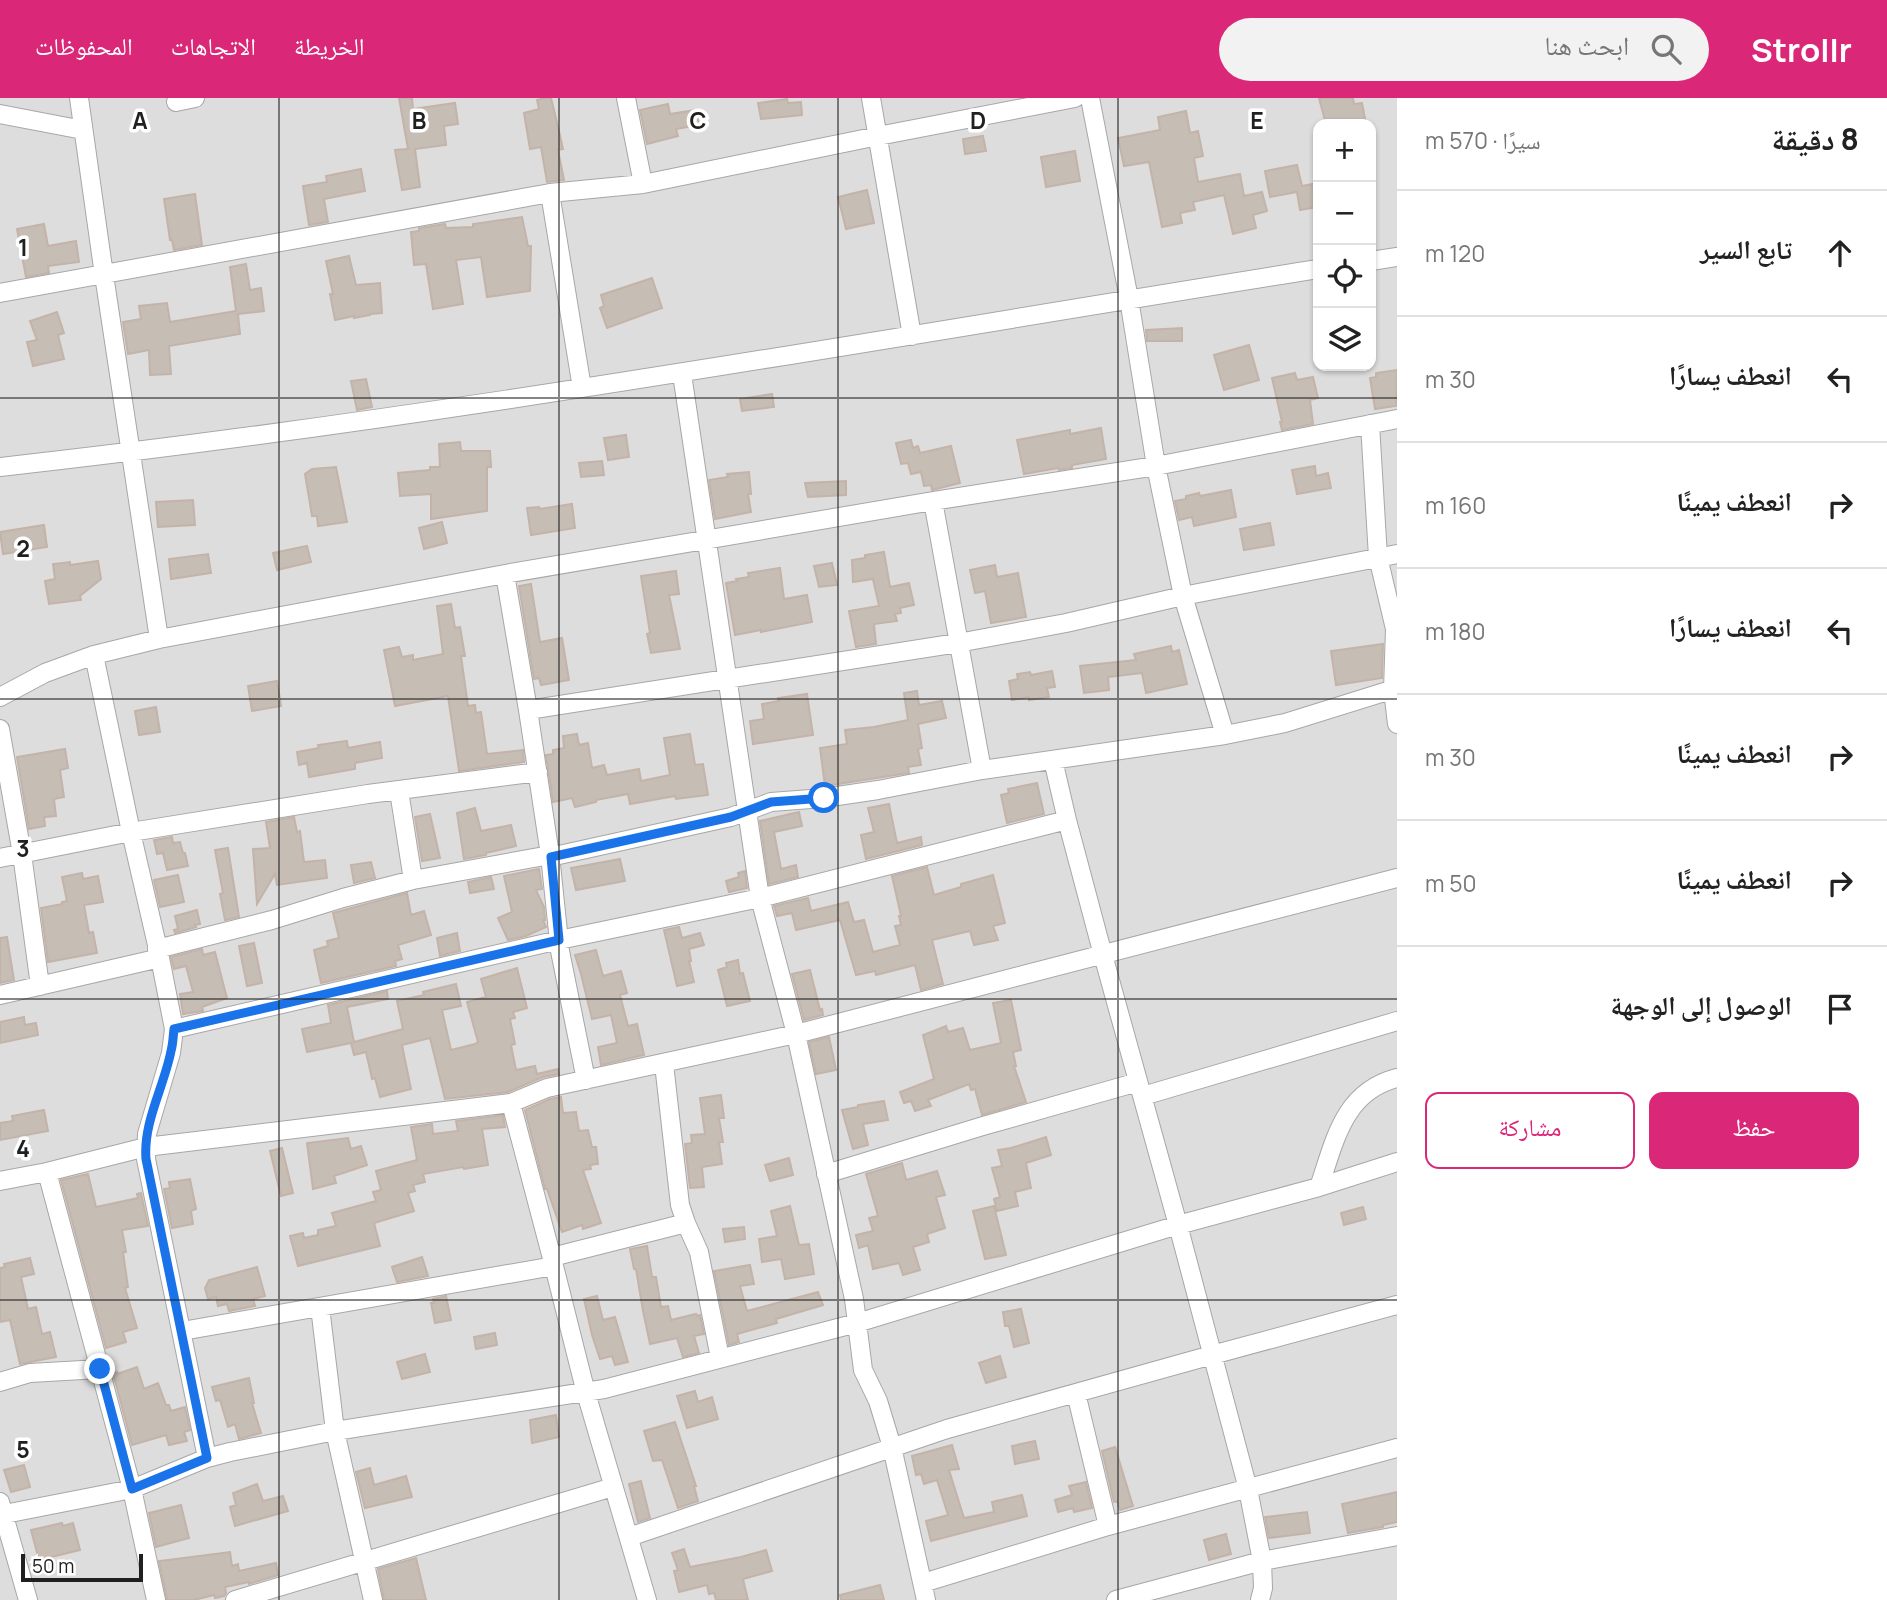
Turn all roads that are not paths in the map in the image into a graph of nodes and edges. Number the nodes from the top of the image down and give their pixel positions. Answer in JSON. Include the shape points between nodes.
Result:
{"nodes":[{"id":1,"x":79,"y":98,"type":"edge"},
{"id":2,"x":195,"y":98,"type":"edge"},
{"id":3,"x":626,"y":98,"type":"edge"},
{"id":4,"x":871,"y":98,"type":"edge"},
{"id":5,"x":1074,"y":98,"type":"edge"},
{"id":6,"x":1090,"y":98,"type":"edge"},
{"id":7,"x":176,"y":102,"type":"dead end"},
{"id":8,"x":0,"y":114,"type":"edge"},
{"id":9,"x":83,"y":130,"type":"junction"},
{"id":10,"x":878,"y":136,"type":"junction"},
{"id":11,"x":643,"y":184,"type":"junction"},
{"id":12,"x":550,"y":193,"type":"junction"},
{"id":13,"x":1397,"y":257,"type":"edge"},
{"id":14,"x":1376,"y":260,"type":"edge"},
{"id":15,"x":1313,"y":270,"type":"edge"},
{"id":16,"x":104,"y":275,"type":"junction"},
{"id":17,"x":0,"y":293,"type":"edge"},
{"id":18,"x":1129,"y":299,"type":"junction"},
{"id":19,"x":912,"y":336,"type":"junction"},
{"id":20,"x":681,"y":374,"type":"junction"},
{"id":21,"x":582,"y":388,"type":"junction"},
{"id":22,"x":1397,"y":419,"type":"edge"},
{"id":23,"x":1370,"y":424,"type":"junction"},
{"id":24,"x":131,"y":452,"type":"junction"},
{"id":25,"x":1156,"y":466,"type":"junction"},
{"id":26,"x":0,"y":467,"type":"edge"},
{"id":27,"x":933,"y":501,"type":"junction"},
{"id":28,"x":706,"y":540,"type":"junction"},
{"id":29,"x":1397,"y":554,"type":"edge"},
{"id":30,"x":1378,"y":557,"type":"junction"},
{"id":31,"x":505,"y":575,"type":"junction"},
{"id":32,"x":1183,"y":596,"type":"junction"},
{"id":33,"x":159,"y":639,"type":"junction"},
{"id":34,"x":958,"y":643,"type":"junction"},
{"id":35,"x":94,"y":655,"type":"junction"},
{"id":36,"x":728,"y":679,"type":"junction"},
{"id":37,"x":1395,"y":689,"type":"edge"},
{"id":38,"x":0,"y":697,"type":"edge"},
{"id":39,"x":528,"y":710,"type":"junction"},
{"id":40,"x":1397,"y":724,"type":"edge"},
{"id":41,"x":0,"y":729,"type":"edge"},
{"id":42,"x":1225,"y":735,"type":"junction"},
{"id":43,"x":1053,"y":760,"type":"junction"},
{"id":44,"x":982,"y":769,"type":"junction"},
{"id":45,"x":538,"y":772,"type":"junction"},
{"id":46,"x":399,"y":791,"type":"junction"},
{"id":47,"x":747,"y":812,"type":"junction"},
{"id":48,"x":1067,"y":820,"type":"junction"},
{"id":49,"x":131,"y":832,"type":"junction"},
{"id":50,"x":22,"y":854,"type":"junction"},
{"id":51,"x":550,"y":856,"type":"junction"},
{"id":52,"x":0,"y":858,"type":"edge"},
{"id":53,"x":1397,"y":878,"type":"edge"},
{"id":54,"x":413,"y":880,"type":"junction"},
{"id":55,"x":760,"y":898,"type":"junction"},
{"id":56,"x":559,"y":940,"type":"junction"},
{"id":57,"x":159,"y":953,"type":"junction"},
{"id":58,"x":1103,"y":954,"type":"junction"},
{"id":59,"x":40,"y":986,"type":"junction"},
{"id":60,"x":0,"y":995,"type":"edge"},
{"id":61,"x":1397,"y":1021,"type":"edge"},
{"id":62,"x":174,"y":1029,"type":"junction"},
{"id":63,"x":796,"y":1034,"type":"junction"},
{"id":64,"x":664,"y":1064,"type":"junction"},
{"id":65,"x":1397,"y":1078,"type":"edge"},
{"id":66,"x":586,"y":1080,"type":"junction"},
{"id":67,"x":1141,"y":1089,"type":"junction"},
{"id":68,"x":511,"y":1102,"type":"junction"},
{"id":69,"x":145,"y":1147,"type":"junction"},
{"id":70,"x":1397,"y":1163,"type":"edge"},
{"id":71,"x":47,"y":1172,"type":"junction"},
{"id":72,"x":827,"y":1174,"type":"junction"},
{"id":73,"x":0,"y":1181,"type":"edge"},
{"id":74,"x":1320,"y":1187,"type":"junction"},
{"id":75,"x":686,"y":1223,"type":"junction"},
{"id":76,"x":1178,"y":1225,"type":"junction"},
{"id":77,"x":553,"y":1262,"type":"junction"},
{"id":78,"x":1397,"y":1305,"type":"edge"},
{"id":79,"x":320,"y":1307,"type":"junction"},
{"id":80,"x":857,"y":1323,"type":"junction"},
{"id":81,"x":182,"y":1331,"type":"junction"},
{"id":82,"x":1212,"y":1354,"type":"junction"},
{"id":83,"x":720,"y":1358,"type":"junction"},
{"id":84,"x":100,"y":1369,"type":"junction"},
{"id":85,"x":0,"y":1382,"type":"edge"},
{"id":86,"x":586,"y":1393,"type":"junction"},
{"id":87,"x":1076,"y":1393,"type":"junction"},
{"id":88,"x":335,"y":1431,"type":"junction"},
{"id":89,"x":892,"y":1447,"type":"junction"},
{"id":90,"x":1397,"y":1448,"type":"edge"},
{"id":91,"x":207,"y":1458,"type":"junction"},
{"id":92,"x":613,"y":1487,"type":"junction"},
{"id":93,"x":132,"y":1489,"type":"junction"},
{"id":94,"x":1248,"y":1489,"type":"junction"},
{"id":95,"x":1,"y":1510,"type":"edge"},
{"id":96,"x":1108,"y":1526,"type":"junction"},
{"id":97,"x":1397,"y":1536,"type":"edge"},
{"id":98,"x":629,"y":1537,"type":"junction"},
{"id":99,"x":364,"y":1560,"type":"junction"},
{"id":100,"x":1262,"y":1561,"type":"junction"},
{"id":101,"x":924,"y":1592,"type":"edge"},
{"id":102,"x":258,"y":1597,"type":"edge"},
{"id":103,"x":28,"y":1600,"type":"edge"},
{"id":104,"x":156,"y":1600,"type":"edge"},
{"id":105,"x":235,"y":1600,"type":"edge"},
{"id":106,"x":373,"y":1600,"type":"edge"},
{"id":107,"x":647,"y":1600,"type":"edge"},
{"id":108,"x":1116,"y":1600,"type":"edge"},
{"id":109,"x":1260,"y":1600,"type":"edge"}],
"edges":[{"from":1,"to":9,"type":"street"},
{"from":2,"to":7,"type":"street"},
{"from":3,"to":11,"type":"street"},
{"from":4,"to":10,"type":"street"},
{"from":5,"to":10,"type":"street"},
{"from":6,"to":18,"type":"street"},
{"from":8,"to":9,"type":"street"},
{"from":9,"to":16,"type":"street"},
{"from":10,"to":11,"type":"street"},
{"from":10,"to":19,"type":"street"},
{"from":11,"to":12,"type":"street"},
{"from":12,"to":16,"type":"street"},
{"from":12,"to":21,"type":"street"},
{"from":13,"to":14,"type":"street"},
{"from":15,"to":18,"type":"street"},
{"from":16,"to":17,"type":"street"},
{"from":16,"to":24,"type":"street"},
{"from":18,"to":19,"type":"street"},
{"from":18,"to":25,"type":"street"},
{"from":19,"to":20,"type":"street"},
{"from":20,"to":21,"type":"street"},
{"from":20,"to":28,"type":"street"},
{"from":21,"to":24,"type":"street"},
{"from":22,"to":23,"type":"street"},
{"from":23,"to":25,"type":"street"},
{"from":23,"to":30,"type":"street"},
{"from":24,"to":26,"type":"street"},
{"from":24,"to":33,"type":"street"},
{"from":25,"to":27,"type":"street"},
{"from":25,"to":32,"type":"street"},
{"from":27,"to":28,"type":"street"},
{"from":27,"to":34,"type":"street"},
{"from":28,"to":31,"type":"street"},
{"from":28,"to":36,"type":"street"},
{"from":29,"to":30,"type":"street"},
{"from":30,"to":32,"type":"street"},
{"from":30,"to":37,"type":"street","via":[[1395,629]]},
{"from":31,"to":33,"type":"street"},
{"from":31,"to":39,"type":"street"},
{"from":32,"to":34,"type":"street"},
{"from":32,"to":42,"type":"street"},
{"from":33,"to":35,"type":"street"},
{"from":34,"to":36,"type":"street"},
{"from":34,"to":44,"type":"street"},
{"from":35,"to":38,"type":"street","via":[[45,673]]},
{"from":35,"to":49,"type":"street"},
{"from":36,"to":39,"type":"street"},
{"from":36,"to":47,"type":"street"},
{"from":37,"to":40,"type":"street"},
{"from":37,"to":42,"type":"street","via":[[1285,723]]},
{"from":39,"to":45,"type":"street"},
{"from":41,"to":50,"type":"street"},
{"from":42,"to":43,"type":"street"},
{"from":43,"to":44,"type":"street"},
{"from":43,"to":48,"type":"street"},
{"from":44,"to":47,"type":"street","via":[[878,790],[771,802]]},
{"from":45,"to":46,"type":"street"},
{"from":45,"to":51,"type":"street"},
{"from":46,"to":49,"type":"street"},
{"from":46,"to":54,"type":"street"},
{"from":47,"to":51,"type":"street"},
{"from":47,"to":55,"type":"street"},
{"from":48,"to":55,"type":"street"},
{"from":48,"to":58,"type":"street"},
{"from":49,"to":50,"type":"street"},
{"from":49,"to":57,"type":"street"},
{"from":50,"to":52,"type":"street"},
{"from":50,"to":59,"type":"street"},
{"from":51,"to":54,"type":"street"},
{"from":51,"to":56,"type":"street"},
{"from":53,"to":58,"type":"street"},
{"from":54,"to":57,"type":"street"},
{"from":55,"to":56,"type":"street"},
{"from":55,"to":63,"type":"street"},
{"from":56,"to":62,"type":"street"},
{"from":56,"to":66,"type":"street"},
{"from":57,"to":59,"type":"street"},
{"from":57,"to":62,"type":"street"},
{"from":58,"to":63,"type":"street"},
{"from":58,"to":67,"type":"street"},
{"from":59,"to":60,"type":"street"},
{"from":61,"to":67,"type":"street"},
{"from":62,"to":69,"type":"street"},
{"from":63,"to":64,"type":"street"},
{"from":63,"to":72,"type":"street"},
{"from":64,"to":66,"type":"street"},
{"from":64,"to":75,"type":"street"},
{"from":65,"to":74,"type":"street","via":[[1373,1088],[1350,1108]]},
{"from":66,"to":68,"type":"street"},
{"from":67,"to":72,"type":"street","via":[[983,1126]]},
{"from":67,"to":76,"type":"street"},
{"from":68,"to":69,"type":"street"},
{"from":68,"to":77,"type":"street"},
{"from":69,"to":71,"type":"street"},
{"from":69,"to":81,"type":"street"},
{"from":70,"to":74,"type":"street"},
{"from":71,"to":73,"type":"street"},
{"from":71,"to":84,"type":"street"},
{"from":72,"to":80,"type":"street"},
{"from":74,"to":76,"type":"street"},
{"from":75,"to":77,"type":"street"},
{"from":75,"to":83,"type":"street","via":[[699,1252]]},
{"from":76,"to":80,"type":"street"},
{"from":76,"to":82,"type":"street"},
{"from":77,"to":79,"type":"street"},
{"from":77,"to":86,"type":"street"},
{"from":78,"to":82,"type":"street"},
{"from":79,"to":81,"type":"street"},
{"from":79,"to":88,"type":"street"},
{"from":80,"to":83,"type":"street"},
{"from":80,"to":89,"type":"street","via":[[863,1370]]},
{"from":81,"to":91,"type":"street"},
{"from":82,"to":87,"type":"street"},
{"from":82,"to":94,"type":"street"},
{"from":83,"to":86,"type":"street"},
{"from":84,"to":85,"type":"street","via":[[30,1373]]},
{"from":84,"to":93,"type":"street"},
{"from":86,"to":88,"type":"street"},
{"from":86,"to":92,"type":"street"},
{"from":87,"to":89,"type":"street"},
{"from":87,"to":96,"type":"street"},
{"from":88,"to":91,"type":"street"},
{"from":88,"to":99,"type":"street"},
{"from":89,"to":98,"type":"street"},
{"from":89,"to":101,"type":"street"},
{"from":90,"to":94,"type":"street"},
{"from":91,"to":93,"type":"street"},
{"from":92,"to":98,"type":"street"},
{"from":92,"to":99,"type":"street"},
{"from":93,"to":95,"type":"street"},
{"from":93,"to":104,"type":"street"},
{"from":94,"to":96,"type":"street"},
{"from":94,"to":100,"type":"street"},
{"from":95,"to":103,"type":"street"},
{"from":96,"to":101,"type":"street"},
{"from":97,"to":100,"type":"street"},
{"from":98,"to":107,"type":"street"},
{"from":99,"to":102,"type":"street"},
{"from":99,"to":106,"type":"street"},
{"from":100,"to":108,"type":"street"},
{"from":100,"to":109,"type":"street"},
{"from":102,"to":105,"type":"street"}]}
